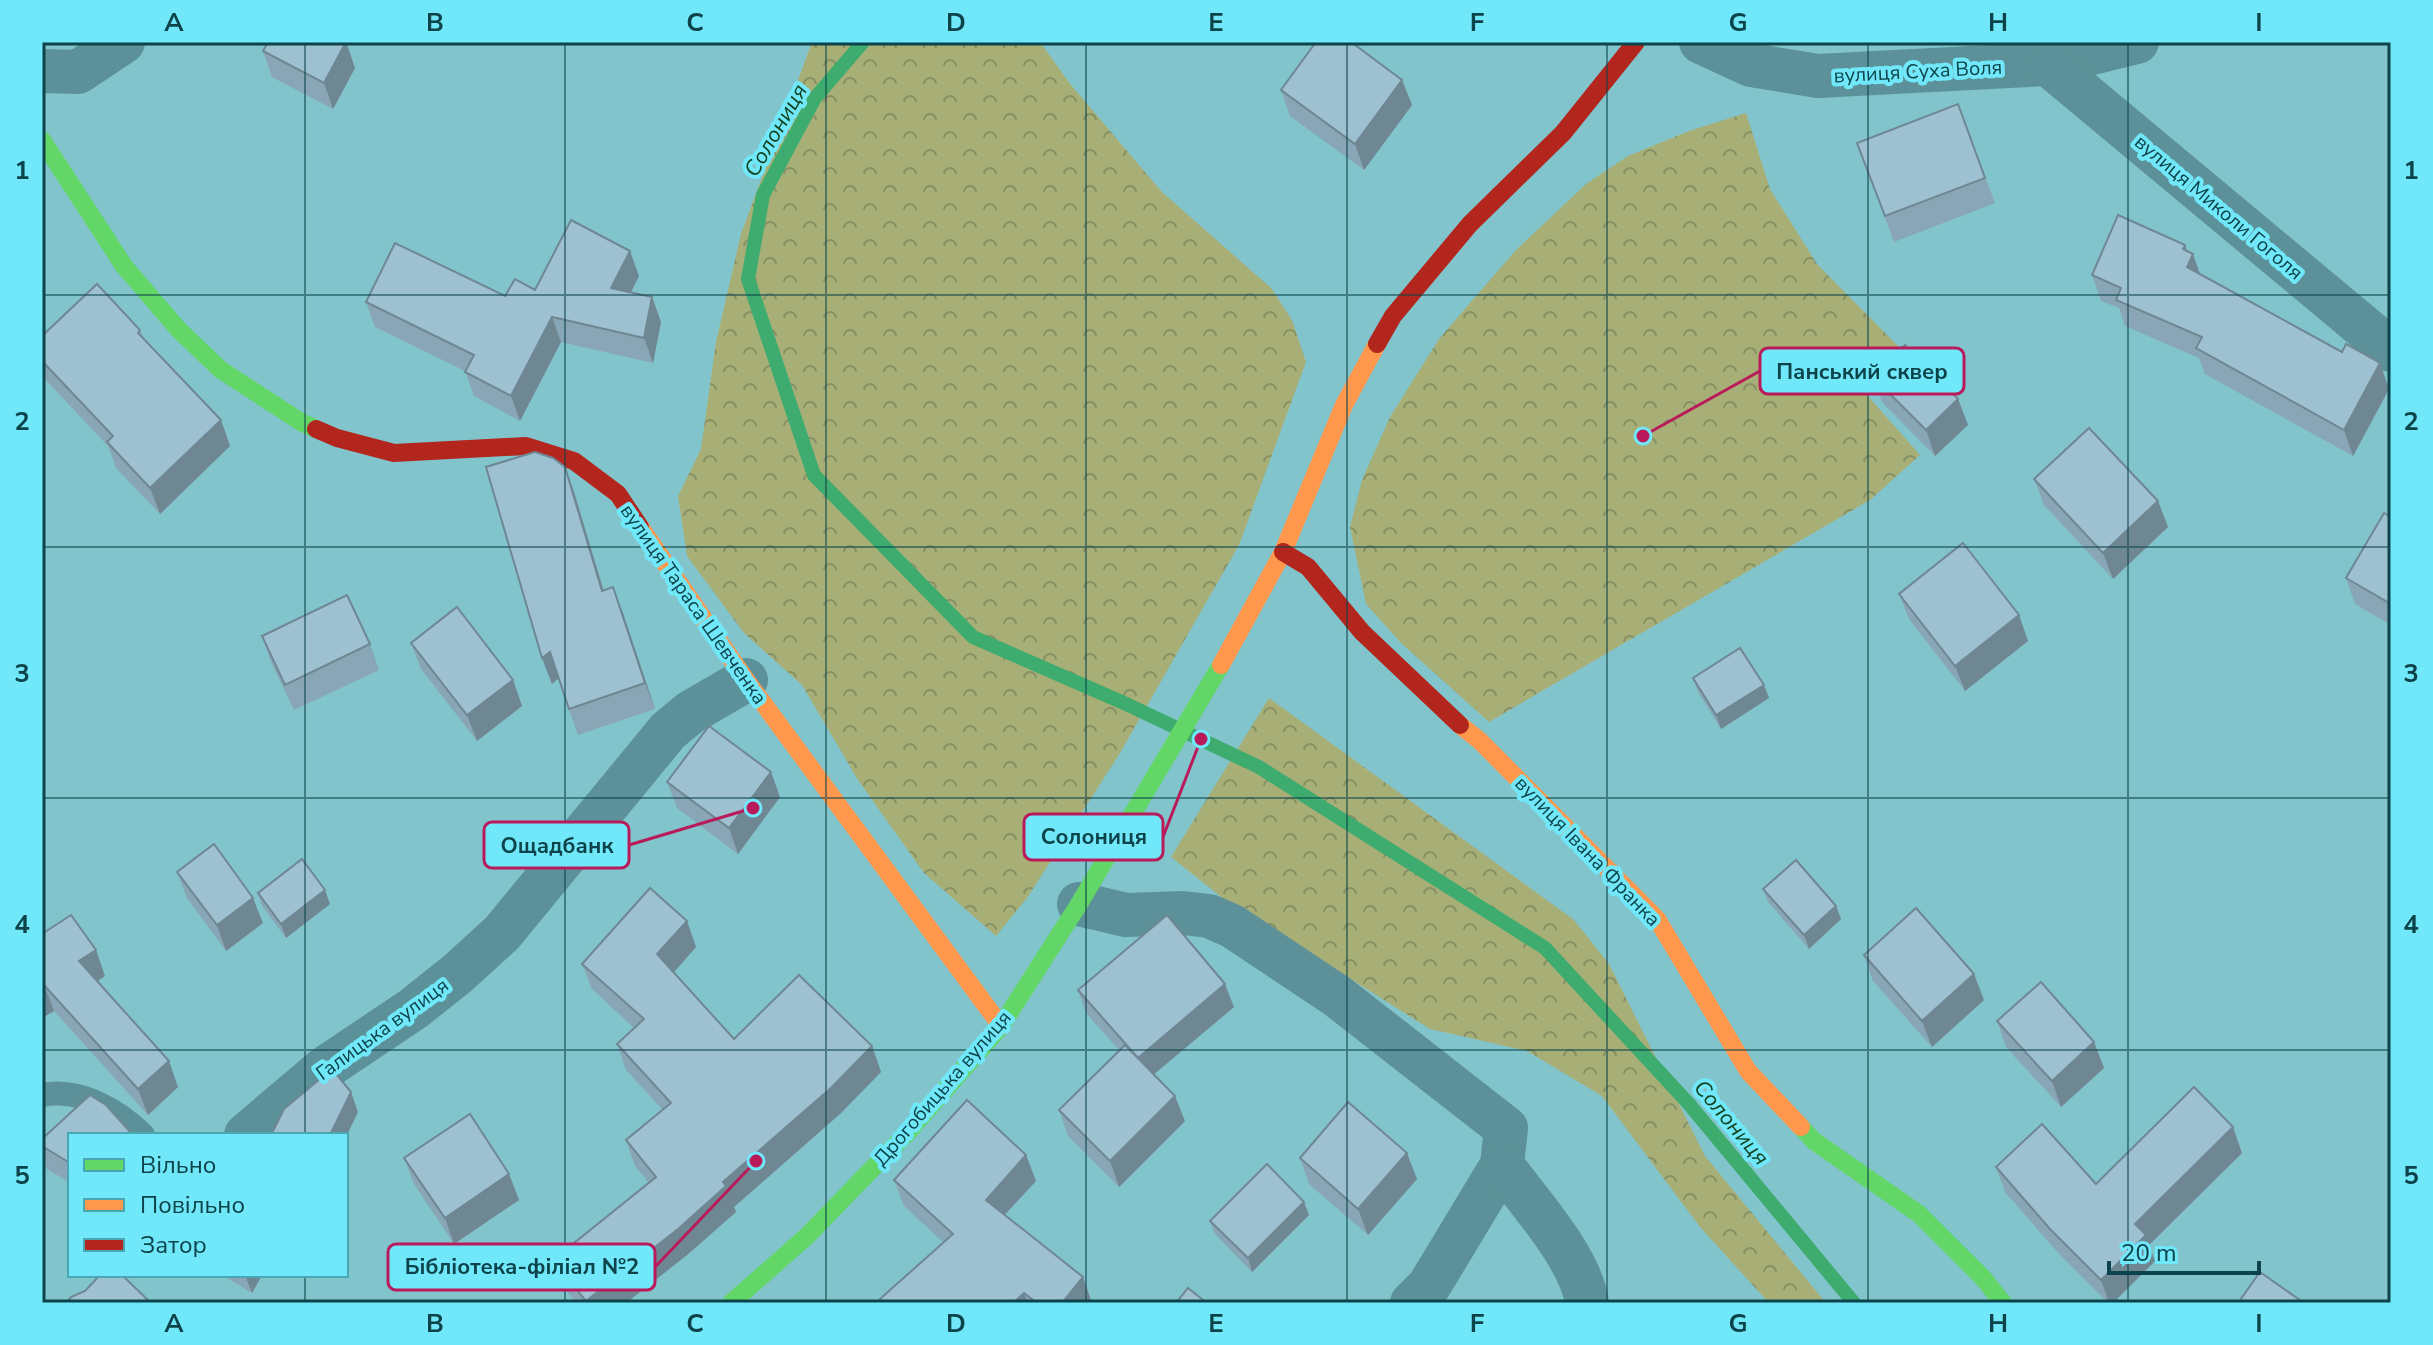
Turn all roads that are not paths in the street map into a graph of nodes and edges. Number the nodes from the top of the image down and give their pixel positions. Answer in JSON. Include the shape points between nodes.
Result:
{"nodes":[{"id":1,"x":123,"y":42,"type":"edge"},
{"id":2,"x":1636,"y":42,"type":"edge"},
{"id":3,"x":1701,"y":42,"type":"edge"},
{"id":4,"x":2137,"y":42,"type":"edge"},
{"id":5,"x":2048,"y":64,"type":"junction"},
{"id":6,"x":42,"y":71,"type":"edge"},
{"id":7,"x":42,"y":140,"type":"edge"},
{"id":8,"x":2391,"y":350,"type":"edge"},
{"id":9,"x":1283,"y":552,"type":"junction"},
{"id":10,"x":746,"y":680,"type":"junction"},
{"id":11,"x":1079,"y":904,"type":"junction"},
{"id":12,"x":1001,"y":1026,"type":"junction"},
{"id":13,"x":42,"y":1095,"type":"edge"},
{"id":14,"x":141,"y":1133,"type":"edge"},
{"id":15,"x":248,"y":1133,"type":"edge"},
{"id":16,"x":1502,"y":1165,"type":"junction"},
{"id":17,"x":731,"y":1303,"type":"edge"},
{"id":18,"x":1412,"y":1303,"type":"edge"},
{"id":19,"x":1587,"y":1303,"type":"edge"},
{"id":20,"x":2003,"y":1303,"type":"edge"}],
"edges":[{"from":1,"to":6,"type":"street","via":[[78,72]]},
{"from":2,"to":9,"type":"street","name":"Дрогобицька вулиця","via":[[1563,133],[1470,224],[1393,316],[1344,405]]},
{"from":3,"to":5,"type":"street","name":"вулиця Суха Воля","via":[[1751,65],[1818,76]]},
{"from":4,"to":5,"type":"street","name":"вулиця Суха Воля"},
{"from":5,"to":8,"type":"street","name":"вулиця Миколи Гоголя"},
{"from":7,"to":10,"type":"street","name":"вулиця Тараса Шевченка","via":[[124,266],[221,370],[301,422],[394,453],[526,446],[574,461],[618,494]]},
{"from":9,"to":11,"type":"street","name":"Дрогобицька вулиця"},
{"from":9,"to":20,"type":"street","name":"вулиця Івана Франка","via":[[1308,567],[1362,632],[1480,741],[1657,919],[1748,1071],[1814,1141],[1919,1214]]},
{"from":10,"to":12,"type":"street","name":"вулиця Тараса Шевченка"},
{"from":10,"to":15,"type":"street","name":"Галицька вулиця","via":[[668,731],[502,933],[457,974],[325,1068]]},
{"from":11,"to":12,"type":"street","name":"Дрогобицька вулиця"},
{"from":11,"to":16,"type":"street","via":[[1126,915],[1209,916],[1232,926],[1337,996],[1506,1128]]},
{"from":12,"to":17,"type":"street","name":"Дрогобицька вулиця","via":[[806,1237]]},
{"from":13,"to":14,"type":"lane","via":[[87,1097]]},
{"from":16,"to":18,"type":"street","via":[[1429,1286]]},
{"from":16,"to":19,"type":"street","via":[[1572,1261]]}]}
